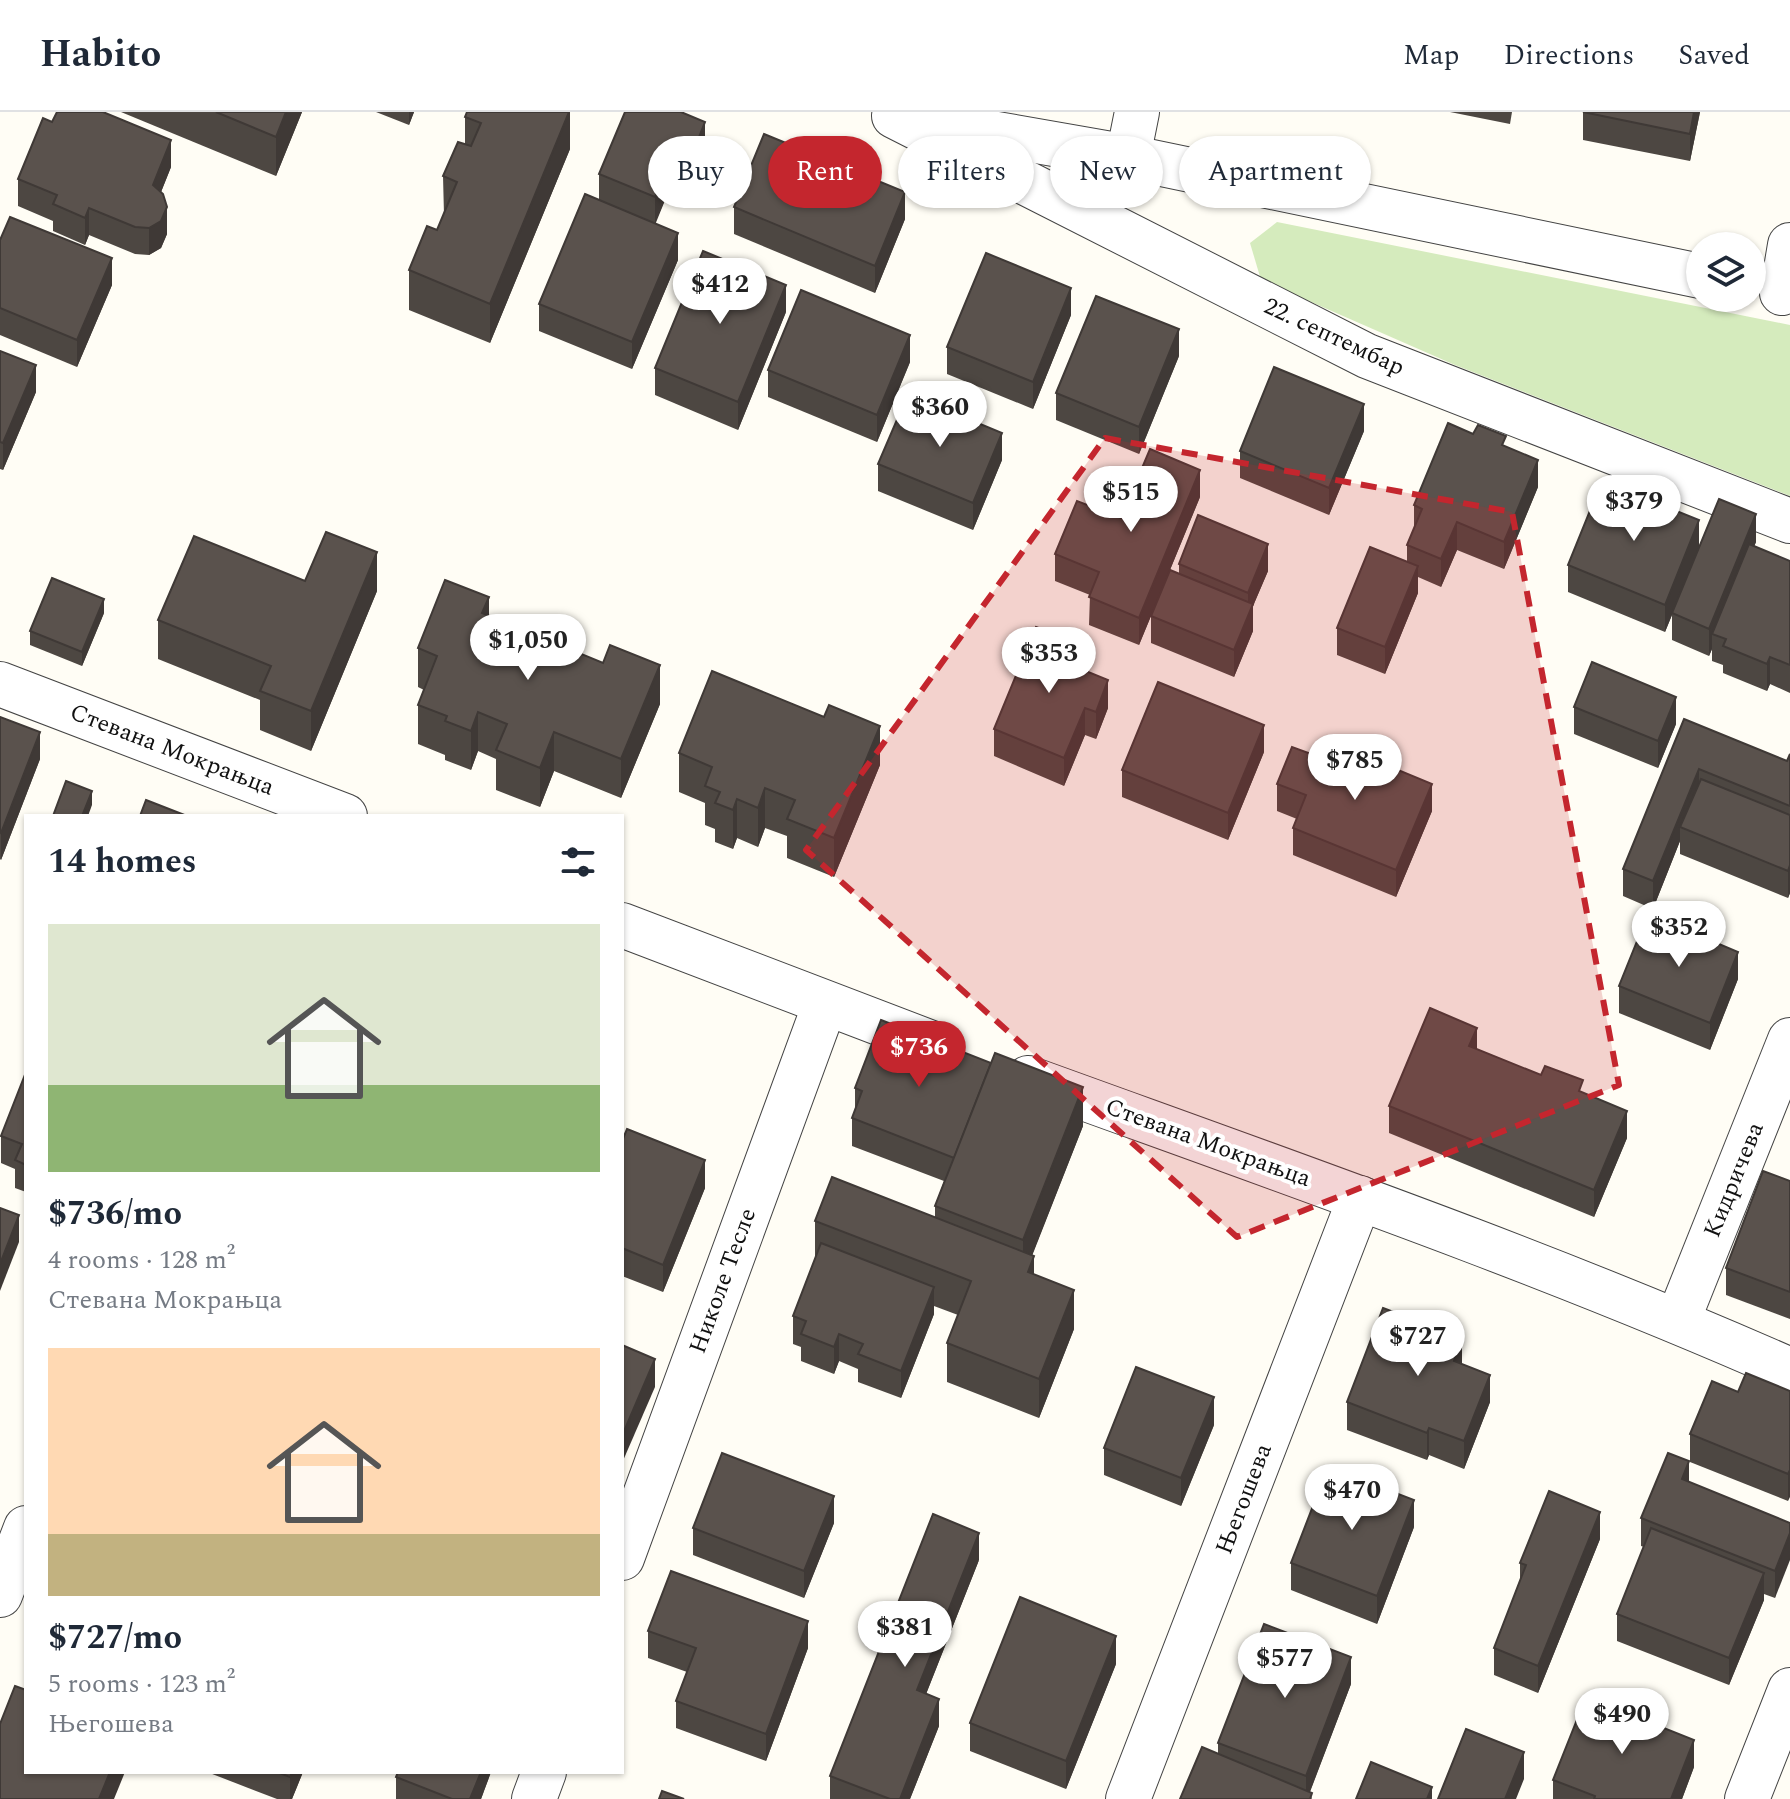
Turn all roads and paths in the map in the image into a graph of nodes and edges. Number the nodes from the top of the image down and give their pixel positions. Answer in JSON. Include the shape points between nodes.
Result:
{"nodes":[{"id":1,"x":1137,"y":112,"type":"edge"},
{"id":2,"x":888,"y":114,"type":"edge"},
{"id":3,"x":1132,"y":136,"type":"edge"},
{"id":4,"x":1050,"y":143,"type":"edge"},
{"id":5,"x":1163,"y":164,"type":"edge"},
{"id":6,"x":1790,"y":245,"type":"edge"},
{"id":7,"x":1686,"y":273,"type":"edge"},
{"id":8,"x":1775,"y":291,"type":"edge"},
{"id":9,"x":1790,"y":521,"type":"edge"},
{"id":10,"x":0,"y":684,"type":"edge"},
{"id":11,"x":320,"y":811,"type":"edge"},
{"id":12,"x":624,"y":926,"type":"edge"},
{"id":13,"x":825,"y":1004,"type":"junction"},
{"id":14,"x":1790,"y":1040,"type":"edge"},
{"id":15,"x":1360,"y":1198,"type":"junction"},
{"id":16,"x":1678,"y":1320,"type":"junction"},
{"id":17,"x":1790,"y":1370,"type":"edge"},
{"id":18,"x":24,"y":1533,"type":"edge"},
{"id":19,"x":624,"y":1553,"type":"edge"},
{"id":20,"x":0,"y":1595,"type":"edge"},
{"id":21,"x":1790,"y":1690,"type":"edge"},
{"id":22,"x":543,"y":1774,"type":"edge"},
{"id":23,"x":534,"y":1799,"type":"edge"},
{"id":24,"x":1128,"y":1799,"type":"edge"},
{"id":25,"x":1747,"y":1799,"type":"edge"}],
"edges":[{"from":1,"to":3,"type":"street"},
{"from":2,"to":4,"type":"street","name":"22. септембар"},
{"from":2,"to":9,"type":"street","name":"22. септембар","via":[[1367,356]]},
{"from":5,"to":7,"type":"street","name":"22. септембар"},
{"from":6,"to":8,"type":"street"},
{"from":10,"to":11,"type":"street","name":"Стевана Мокрањца"},
{"from":12,"to":13,"type":"street","name":"Стевана Мокрањца"},
{"from":13,"to":15,"type":"street","name":"Стевана Мокрањца"},
{"from":13,"to":19,"type":"street","name":"Николе Тесле"},
{"from":14,"to":16,"type":"street","name":"Кидричева"},
{"from":15,"to":16,"type":"street","name":"Стевана Мокрањца"},
{"from":15,"to":24,"type":"street","name":"Његошева"},
{"from":16,"to":17,"type":"street","name":"Стевана Мокрањца"},
{"from":18,"to":20,"type":"street"},
{"from":21,"to":25,"type":"street"},
{"from":22,"to":23,"type":"street"}]}
